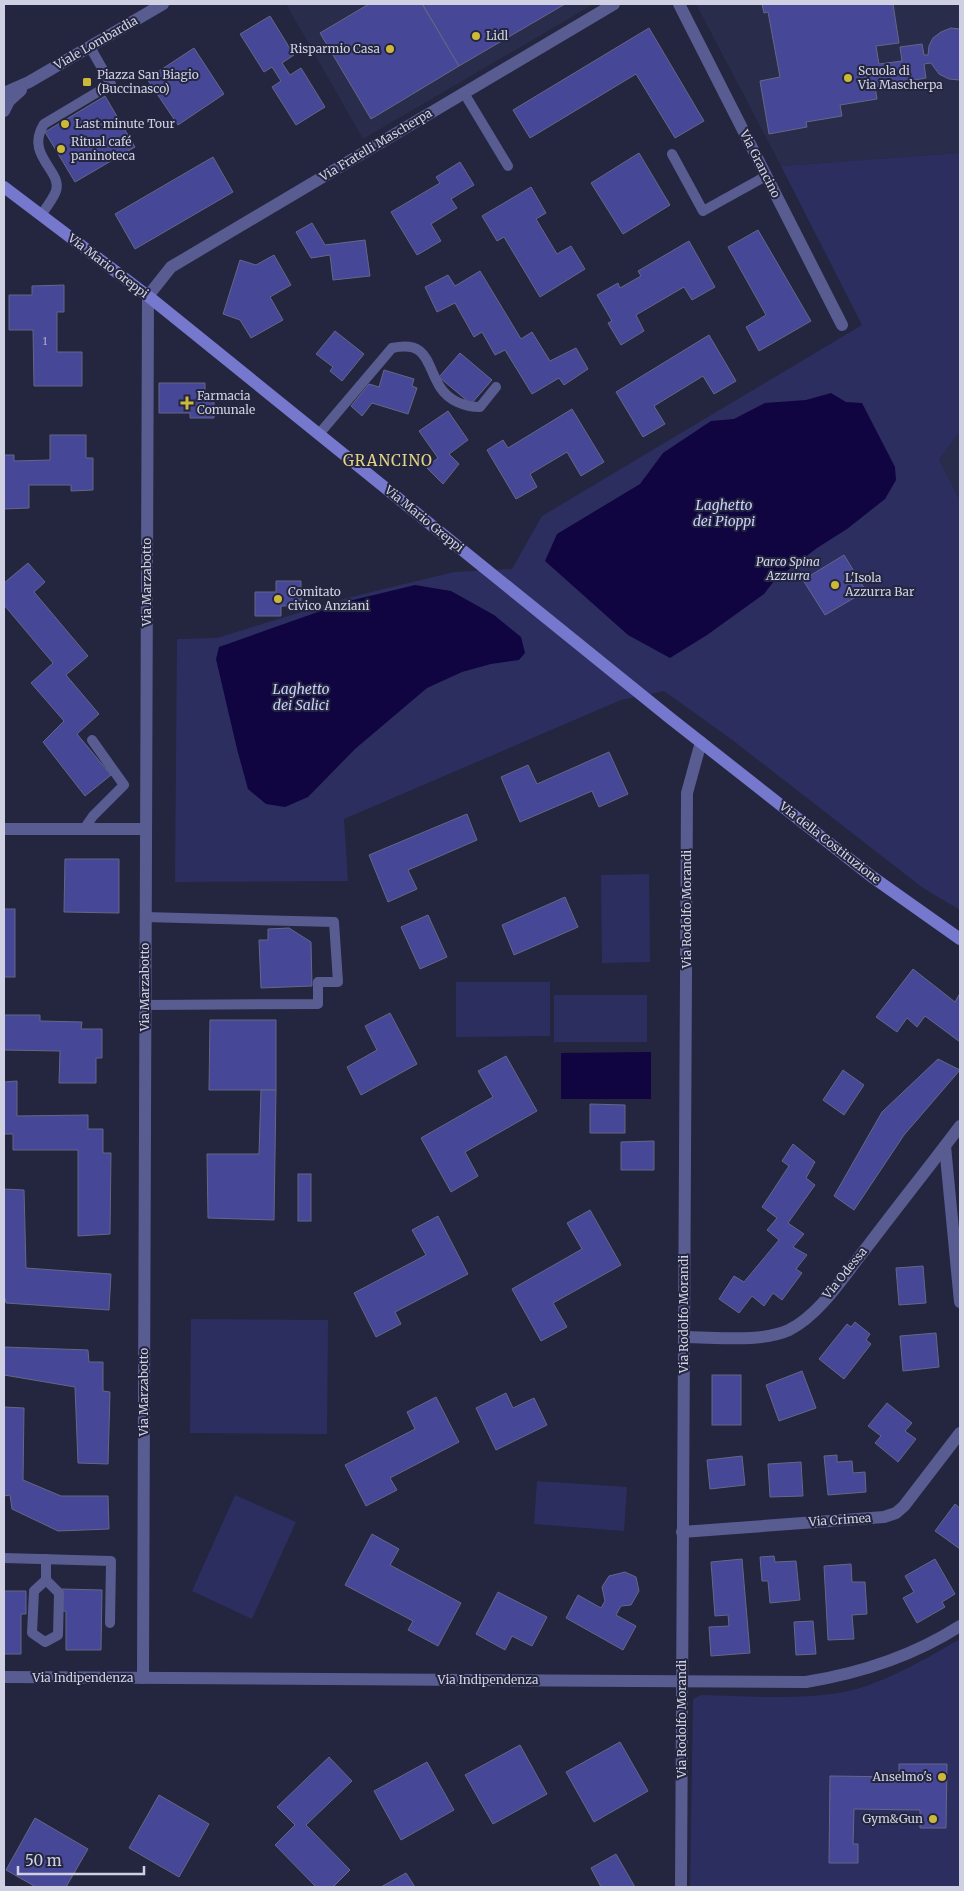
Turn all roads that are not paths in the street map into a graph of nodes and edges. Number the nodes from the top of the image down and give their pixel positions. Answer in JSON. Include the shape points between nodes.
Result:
{"nodes":[{"id":1,"x":163,"y":4,"type":"edge"},
{"id":2,"x":614,"y":4,"type":"edge"},
{"id":3,"x":679,"y":4,"type":"edge"},
{"id":4,"x":90,"y":47,"type":"junction"},
{"id":5,"x":30,"y":82,"type":"junction"},
{"id":6,"x":4,"y":93,"type":"edge"},
{"id":7,"x":464,"y":93,"type":"junction"},
{"id":8,"x":4,"y":111,"type":"edge"},
{"id":9,"x":672,"y":154,"type":"dead end"},
{"id":10,"x":508,"y":166,"type":"dead end"},
{"id":11,"x":766,"y":176,"type":"junction"},
{"id":12,"x":4,"y":187,"type":"edge"},
{"id":13,"x":41,"y":215,"type":"junction"},
{"id":14,"x":148,"y":296,"type":"junction"},
{"id":15,"x":842,"y":325,"type":"dead end"},
{"id":16,"x":496,"y":387,"type":"dead end"},
{"id":17,"x":319,"y":434,"type":"junction"},
{"id":18,"x":92,"y":740,"type":"dead end"},
{"id":19,"x":702,"y":742,"type":"junction"},
{"id":20,"x":4,"y":829,"type":"edge"},
{"id":21,"x":84,"y":829,"type":"junction"},
{"id":22,"x":146,"y":829,"type":"junction"},
{"id":23,"x":146,"y":917,"type":"junction"},
{"id":24,"x":960,"y":939,"type":"edge"},
{"id":25,"x":145,"y":1005,"type":"junction"},
{"id":26,"x":960,"y":1126,"type":"edge"},
{"id":27,"x":945,"y":1146,"type":"junction"},
{"id":28,"x":960,"y":1297,"type":"edge"},
{"id":29,"x":684,"y":1337,"type":"junction"},
{"id":30,"x":960,"y":1433,"type":"edge"},
{"id":31,"x":682,"y":1532,"type":"junction"},
{"id":32,"x":4,"y":1558,"type":"edge"},
{"id":33,"x":46,"y":1559,"type":"junction"},
{"id":34,"x":46,"y":1580,"type":"junction"},
{"id":35,"x":110,"y":1623,"type":"dead end"},
{"id":36,"x":960,"y":1626,"type":"edge"},
{"id":37,"x":4,"y":1677,"type":"edge"},
{"id":38,"x":143,"y":1678,"type":"junction"},
{"id":39,"x":682,"y":1681,"type":"junction"},
{"id":40,"x":680,"y":1887,"type":"edge"}],
"edges":[{"from":1,"to":4,"type":"street","name":"Viale Lombardia"},
{"from":2,"to":7,"type":"street","name":"Via Fratelli Mascherpa"},
{"from":3,"to":11,"type":"street","name":"Via Grancino"},
{"from":4,"to":5,"type":"street","name":"Viale Lombardia"},
{"from":4,"to":13,"type":"lane","via":[[111,84],[44,124],[40,131],[38,147],[56,181],[56,191]]},
{"from":5,"to":6,"type":"street","name":"Viale Lombardia"},
{"from":5,"to":8,"type":"street","name":"Viale Lombardia","via":[[9,101]]},
{"from":7,"to":10,"type":"lane"},
{"from":7,"to":14,"type":"street","name":"Via Fratelli Mascherpa","via":[[171,267]]},
{"from":9,"to":11,"type":"lane","via":[[704,211]]},
{"from":11,"to":15,"type":"street","name":"Via Grancino"},
{"from":12,"to":13,"type":"main road","name":"Via Mario Greppi"},
{"from":13,"to":14,"type":"main road","name":"Via Mario Greppi"},
{"from":14,"to":17,"type":"main road","name":"Via Mario Greppi"},
{"from":14,"to":22,"type":"street","name":"Via Marzabotto"},
{"from":16,"to":17,"type":"lane","via":[[480,407],[468,407],[445,394],[428,360],[418,350],[404,345],[392,348]]},
{"from":17,"to":19,"type":"main road","name":"Via Mario Greppi"},
{"from":18,"to":21,"type":"lane","via":[[124,785]]},
{"from":19,"to":24,"type":"main road","name":"Via della Costituzione","via":[[871,876]]},
{"from":19,"to":29,"type":"street","name":"Via Rodolfo Morandi","via":[[687,793]]},
{"from":20,"to":21,"type":"street"},
{"from":21,"to":22,"type":"street"},
{"from":22,"to":23,"type":"street","name":"Via Marzabotto"},
{"from":23,"to":25,"type":"street","name":"Via Marzabotto"},
{"from":23,"to":25,"type":"lane","via":[[334,922],[338,982],[318,982],[318,1004]]},
{"from":25,"to":38,"type":"street","name":"Via Marzabotto"},
{"from":26,"to":27,"type":"street","name":"Via Odessa"},
{"from":27,"to":28,"type":"street"},
{"from":27,"to":29,"type":"street","name":"Via Odessa","via":[[834,1289],[791,1329],[758,1338]]},
{"from":29,"to":31,"type":"street","name":"Via Rodolfo Morandi"},
{"from":30,"to":31,"type":"street","name":"Via Crimea","via":[[896,1513],[884,1517]]},
{"from":31,"to":39,"type":"street","name":"Via Rodolfo Morandi"},
{"from":32,"to":33,"type":"lane"},
{"from":33,"to":34,"type":"lane"},
{"from":33,"to":35,"type":"lane","via":[[112,1561]]},
{"from":34,"to":34,"type":"lane","via":[[34,1591],[32,1633],[45,1642],[58,1635],[59,1592]]},
{"from":36,"to":39,"type":"street","name":"Via Indipendenza","via":[[903,1656],[845,1676],[806,1682]]},
{"from":37,"to":38,"type":"street","name":"Via Indipendenza"},
{"from":38,"to":39,"type":"street","name":"Via Indipendenza"},
{"from":39,"to":40,"type":"street","name":"Via Rodolfo Morandi"}]}
